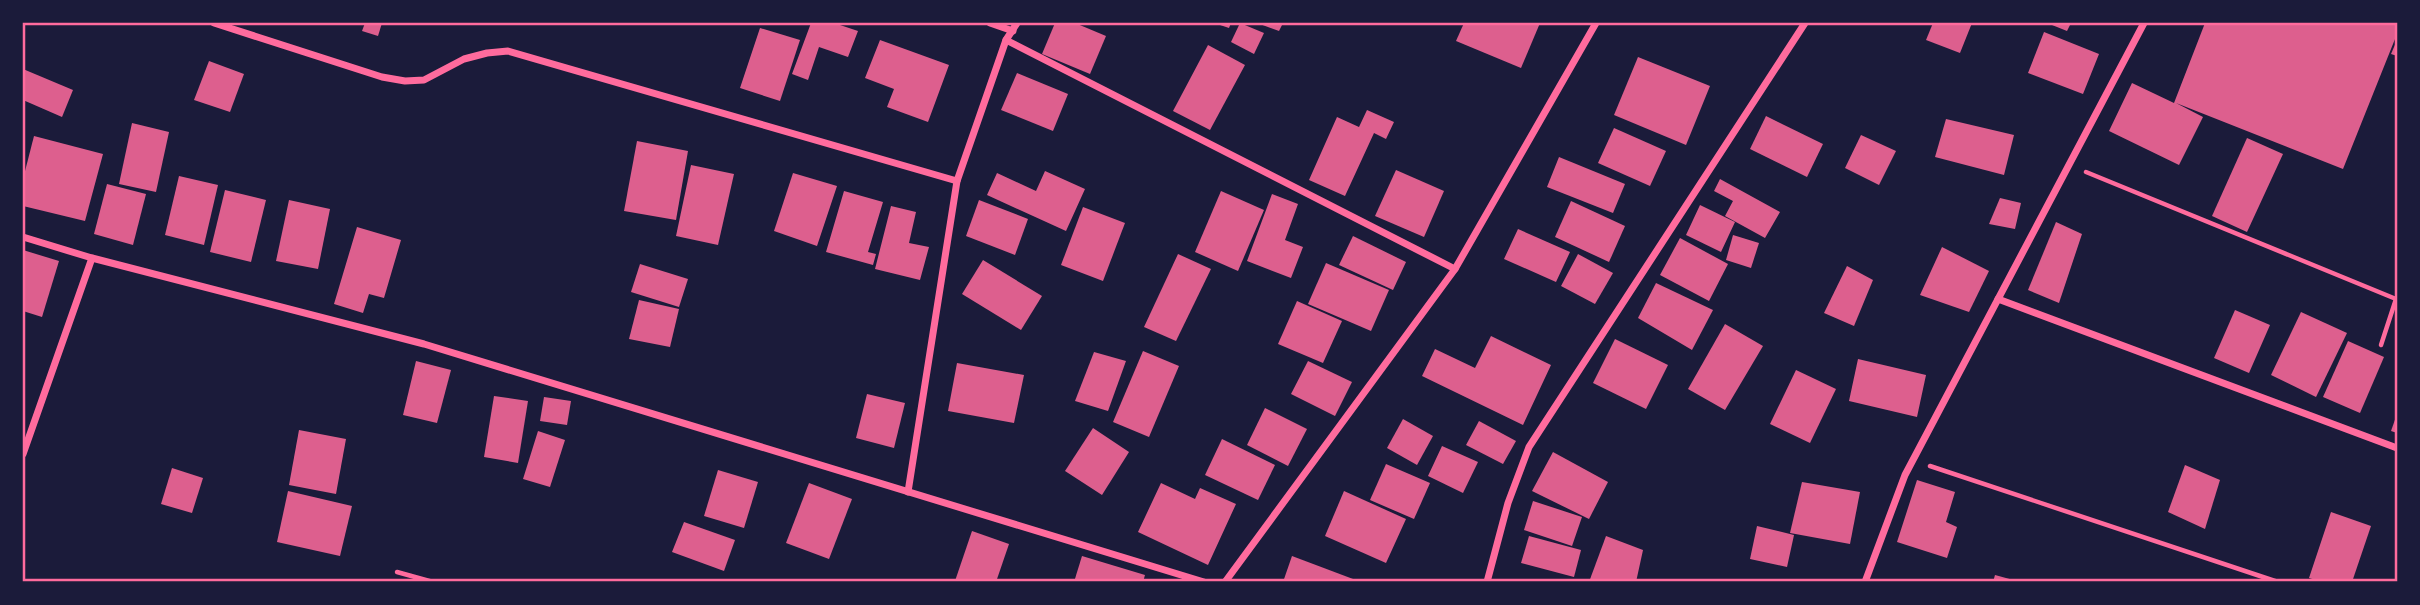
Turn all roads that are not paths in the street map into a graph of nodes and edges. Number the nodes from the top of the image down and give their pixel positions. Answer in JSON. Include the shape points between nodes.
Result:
{"nodes":[{"id":1,"x":214,"y":23,"type":"edge"},
{"id":2,"x":990,"y":23,"type":"edge"},
{"id":3,"x":1017,"y":23,"type":"edge"},
{"id":4,"x":1596,"y":23,"type":"edge"},
{"id":5,"x":1805,"y":23,"type":"edge"},
{"id":6,"x":2144,"y":23,"type":"edge"},
{"id":7,"x":1013,"y":31,"type":"junction"},
{"id":8,"x":1006,"y":40,"type":"junction"},
{"id":9,"x":957,"y":181,"type":"junction"},
{"id":10,"x":23,"y":237,"type":"edge"},
{"id":11,"x":92,"y":258,"type":"junction"},
{"id":12,"x":1455,"y":270,"type":"junction"},
{"id":13,"x":1998,"y":299,"type":"junction"},
{"id":14,"x":2397,"y":448,"type":"edge"},
{"id":15,"x":23,"y":454,"type":"edge"},
{"id":16,"x":908,"y":492,"type":"junction"},
{"id":17,"x":1204,"y":582,"type":"edge"},
{"id":18,"x":1225,"y":582,"type":"edge"},
{"id":19,"x":1487,"y":582,"type":"edge"},
{"id":20,"x":1866,"y":582,"type":"edge"}],
"edges":[{"from":1,"to":9,"type":"street","via":[[405,81],[424,80],[487,52],[508,51]]},
{"from":2,"to":7,"type":"street"},
{"from":3,"to":7,"type":"street"},
{"from":4,"to":12,"type":"street"},
{"from":5,"to":19,"type":"street","via":[[1529,447]]},
{"from":6,"to":13,"type":"street"},
{"from":7,"to":8,"type":"street"},
{"from":8,"to":9,"type":"street"},
{"from":8,"to":12,"type":"street"},
{"from":9,"to":16,"type":"street"},
{"from":10,"to":11,"type":"street"},
{"from":11,"to":15,"type":"street"},
{"from":11,"to":16,"type":"street","via":[[424,344]]},
{"from":12,"to":18,"type":"street"},
{"from":13,"to":14,"type":"street"},
{"from":13,"to":20,"type":"street","via":[[1905,475]]},
{"from":16,"to":17,"type":"street"}]}
